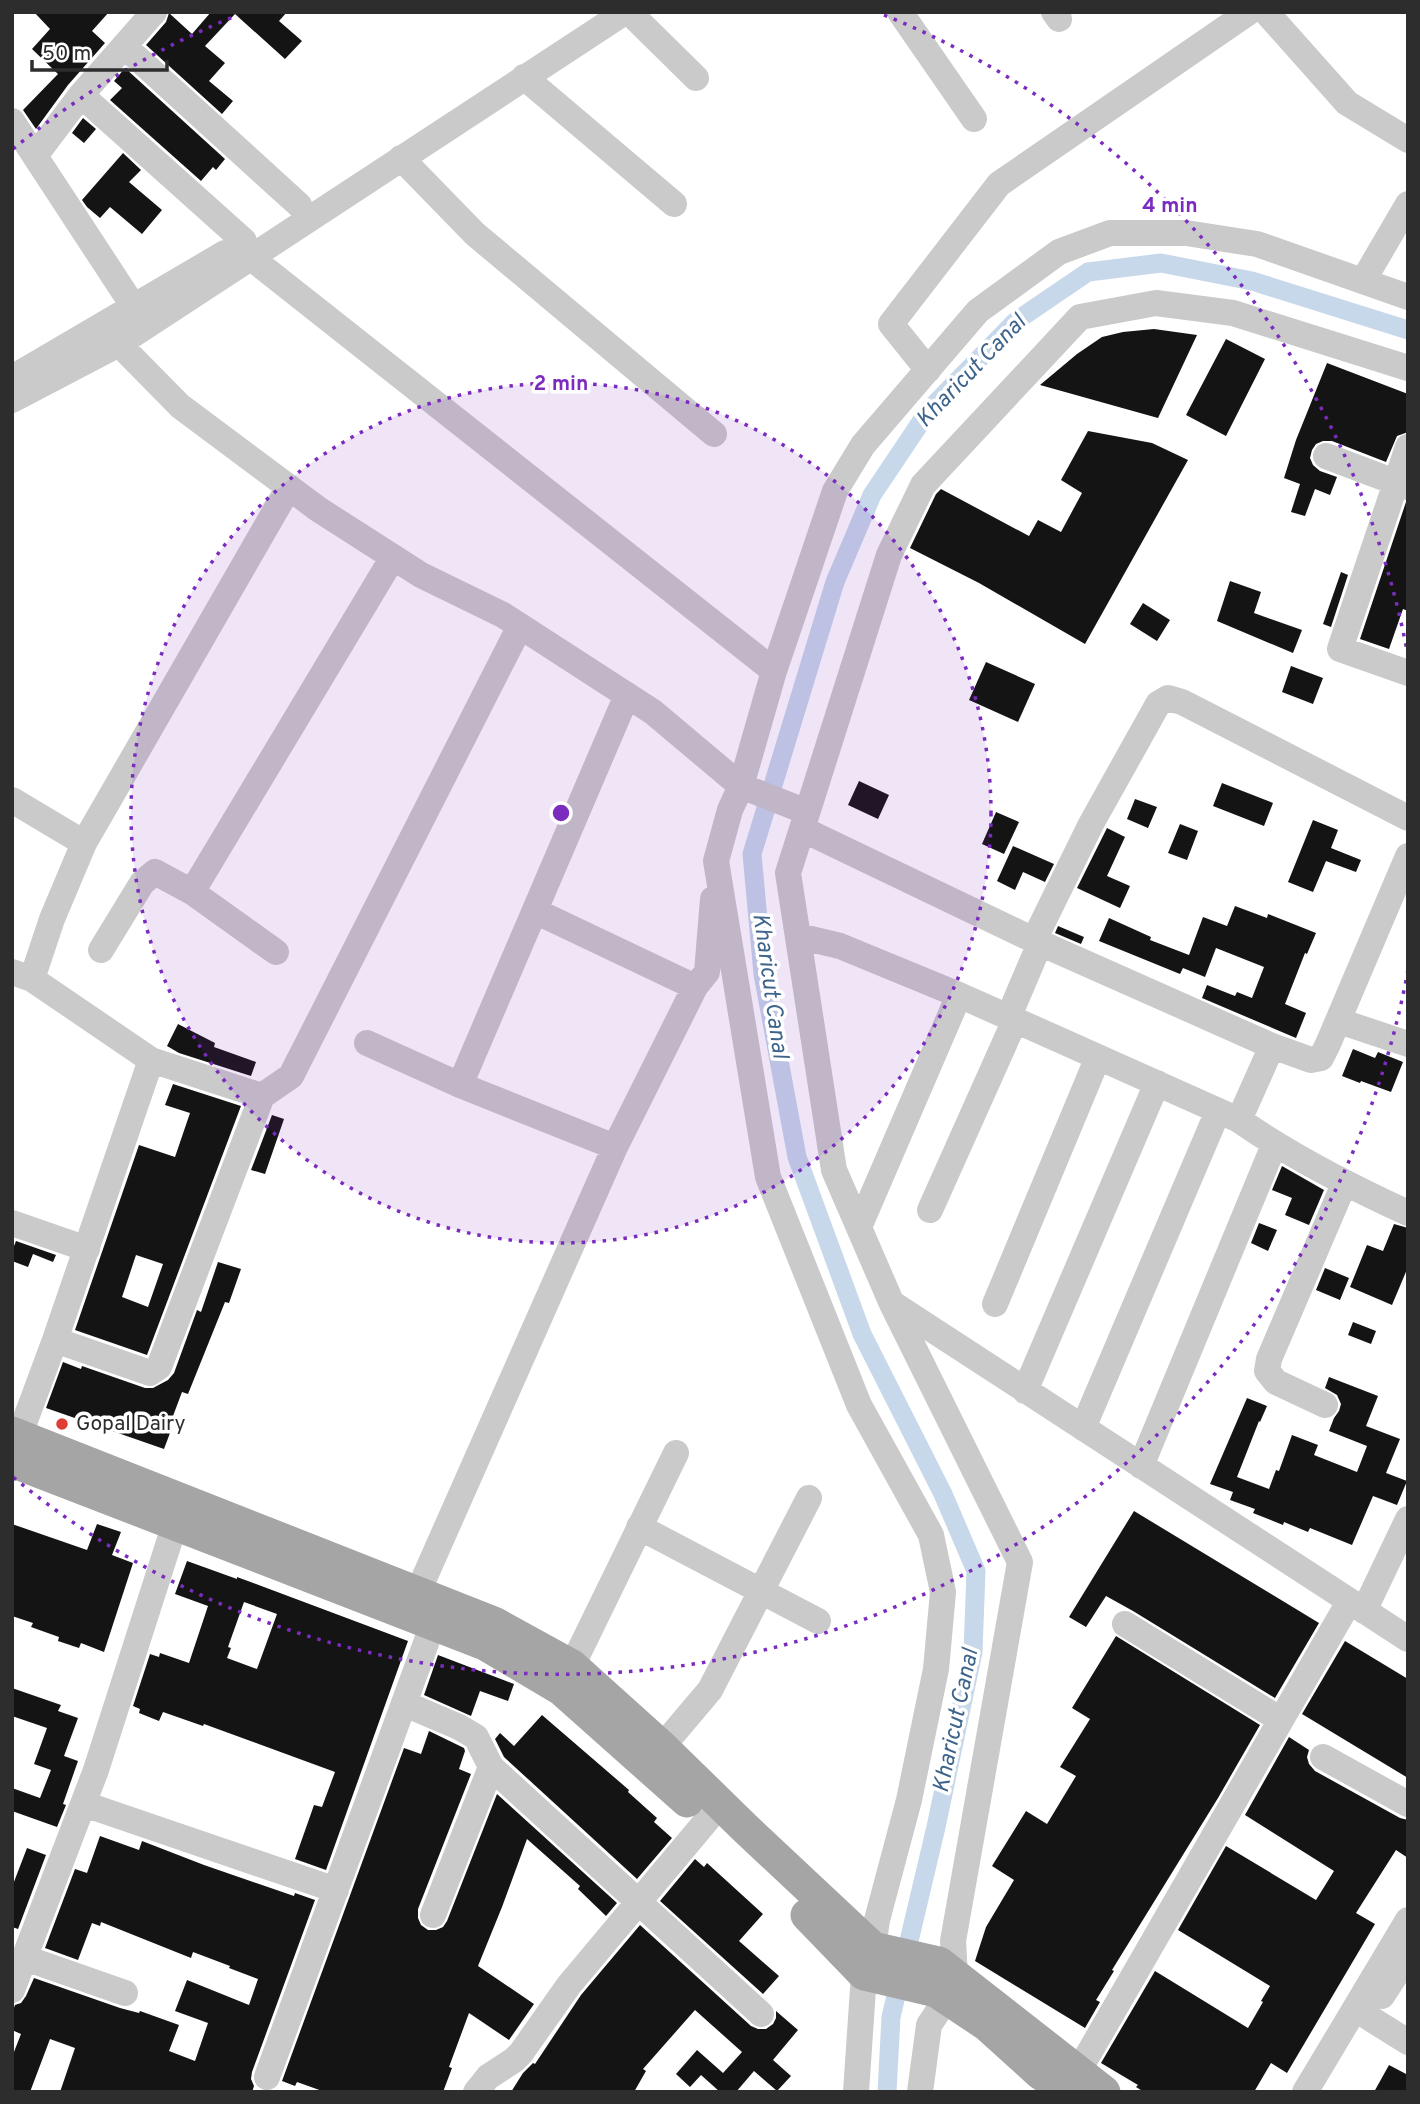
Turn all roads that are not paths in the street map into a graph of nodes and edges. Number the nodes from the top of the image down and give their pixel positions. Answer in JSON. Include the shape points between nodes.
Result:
{"nodes":[{"id":1,"x":154,"y":12,"type":"edge"},
{"id":2,"x":595,"y":12,"type":"edge"},
{"id":3,"x":627,"y":12,"type":"edge"},
{"id":4,"x":900,"y":12,"type":"edge"},
{"id":5,"x":1248,"y":12,"type":"edge"},
{"id":6,"x":1266,"y":12,"type":"edge"},
{"id":7,"x":124,"y":46,"type":"junction"},
{"id":8,"x":524,"y":77,"type":"junction"},
{"id":9,"x":696,"y":78,"type":"dead end"},
{"id":10,"x":82,"y":94,"type":"junction"},
{"id":11,"x":974,"y":119,"type":"dead end"},
{"id":12,"x":12,"y":121,"type":"edge"},
{"id":13,"x":1408,"y":140,"type":"edge"},
{"id":14,"x":35,"y":156,"type":"junction"},
{"id":15,"x":401,"y":158,"type":"junction"},
{"id":16,"x":674,"y":204,"type":"dead end"},
{"id":17,"x":1408,"y":204,"type":"edge"},
{"id":18,"x":299,"y":205,"type":"junction"},
{"id":19,"x":247,"y":249,"type":"junction"},
{"id":20,"x":1363,"y":281,"type":"junction"},
{"id":21,"x":1408,"y":297,"type":"edge"},
{"id":22,"x":140,"y":317,"type":"junction"},
{"id":23,"x":112,"y":334,"type":"junction"},
{"id":24,"x":1408,"y":368,"type":"edge"},
{"id":25,"x":928,"y":370,"type":"junction"},
{"id":26,"x":12,"y":378,"type":"edge"},
{"id":27,"x":12,"y":400,"type":"edge"},
{"id":28,"x":714,"y":434,"type":"dead end"},
{"id":29,"x":1408,"y":447,"type":"edge"},
{"id":30,"x":1326,"y":456,"type":"dead end"},
{"id":31,"x":1402,"y":484,"type":"edge"},
{"id":32,"x":289,"y":487,"type":"junction"},
{"id":33,"x":393,"y":557,"type":"junction"},
{"id":34,"x":520,"y":626,"type":"junction"},
{"id":35,"x":774,"y":671,"type":"junction"},
{"id":36,"x":1408,"y":673,"type":"edge"},
{"id":37,"x":627,"y":695,"type":"junction"},
{"id":38,"x":743,"y":786,"type":"junction"},
{"id":39,"x":12,"y":800,"type":"edge"},
{"id":40,"x":804,"y":817,"type":"junction"},
{"id":41,"x":1408,"y":818,"type":"edge"},
{"id":42,"x":83,"y":843,"type":"junction"},
{"id":43,"x":1408,"y":856,"type":"edge"},
{"id":44,"x":716,"y":861,"type":"junction"},
{"id":45,"x":192,"y":892,"type":"junction"},
{"id":46,"x":535,"y":911,"type":"junction"},
{"id":47,"x":798,"y":936,"type":"junction"},
{"id":48,"x":1040,"y":943,"type":"junction"},
{"id":49,"x":101,"y":950,"type":"dead end"},
{"id":50,"x":276,"y":951,"type":"dead end"},
{"id":51,"x":22,"y":975,"type":"edge"},
{"id":52,"x":695,"y":987,"type":"junction"},
{"id":53,"x":959,"y":995,"type":"junction"},
{"id":54,"x":1012,"y":1018,"type":"junction"},
{"id":55,"x":1339,"y":1021,"type":"junction"},
{"id":56,"x":367,"y":1043,"type":"dead end"},
{"id":57,"x":1408,"y":1044,"type":"edge"},
{"id":58,"x":1272,"y":1046,"type":"junction"},
{"id":59,"x":1098,"y":1057,"type":"junction"},
{"id":60,"x":151,"y":1060,"type":"junction"},
{"id":61,"x":1157,"y":1083,"type":"junction"},
{"id":62,"x":460,"y":1086,"type":"junction"},
{"id":63,"x":262,"y":1096,"type":"junction"},
{"id":64,"x":1229,"y":1115,"type":"junction"},
{"id":65,"x":1274,"y":1145,"type":"junction"},
{"id":66,"x":615,"y":1147,"type":"junction"},
{"id":67,"x":1344,"y":1184,"type":"junction"},
{"id":68,"x":930,"y":1210,"type":"dead end"},
{"id":69,"x":1408,"y":1213,"type":"edge"},
{"id":70,"x":12,"y":1223,"type":"edge"},
{"id":71,"x":859,"y":1227,"type":"junction"},
{"id":72,"x":87,"y":1249,"type":"junction"},
{"id":73,"x":892,"y":1304,"type":"junction"},
{"id":74,"x":995,"y":1304,"type":"dead end"},
{"id":75,"x":55,"y":1340,"type":"junction"},
{"id":76,"x":1026,"y":1391,"type":"junction"},
{"id":77,"x":1325,"y":1405,"type":"dead end"},
{"id":78,"x":1083,"y":1428,"type":"junction"},
{"id":79,"x":14,"y":1446,"type":"edge"},
{"id":80,"x":676,"y":1452,"type":"dead end"},
{"id":81,"x":1142,"y":1466,"type":"junction"},
{"id":82,"x":809,"y":1498,"type":"dead end"},
{"id":83,"x":179,"y":1512,"type":"junction"},
{"id":84,"x":1408,"y":1519,"type":"edge"},
{"id":85,"x":639,"y":1527,"type":"junction"},
{"id":86,"x":762,"y":1590,"type":"junction"},
{"id":87,"x":1356,"y":1606,"type":"junction"},
{"id":88,"x":420,"y":1610,"type":"junction"},
{"id":89,"x":818,"y":1621,"type":"dead end"},
{"id":90,"x":1125,"y":1623,"type":"dead end"},
{"id":91,"x":1408,"y":1639,"type":"edge"},
{"id":92,"x":572,"y":1666,"type":"junction"},
{"id":93,"x":405,"y":1704,"type":"junction"},
{"id":94,"x":1281,"y":1720,"type":"junction"},
{"id":95,"x":654,"y":1756,"type":"junction"},
{"id":96,"x":1323,"y":1757,"type":"dead end"},
{"id":97,"x":491,"y":1767,"type":"junction"},
{"id":98,"x":84,"y":1804,"type":"junction"},
{"id":99,"x":1408,"y":1804,"type":"edge"},
{"id":100,"x":708,"y":1819,"type":"junction"},
{"id":101,"x":336,"y":1890,"type":"junction"},
{"id":102,"x":637,"y":1902,"type":"junction"},
{"id":103,"x":433,"y":1914,"type":"dead end"},
{"id":104,"x":1408,"y":1920,"type":"edge"},
{"id":105,"x":1408,"y":1956,"type":"edge"},
{"id":106,"x":25,"y":1958,"type":"junction"},
{"id":107,"x":873,"y":1962,"type":"junction"},
{"id":108,"x":944,"y":1982,"type":"junction"},
{"id":109,"x":12,"y":1990,"type":"edge"},
{"id":110,"x":125,"y":1993,"type":"dead end"},
{"id":111,"x":761,"y":2014,"type":"dead end"},
{"id":112,"x":1368,"y":2017,"type":"junction"},
{"id":113,"x":1408,"y":2042,"type":"edge"},
{"id":114,"x":267,"y":2077,"type":"dead end"},
{"id":115,"x":1073,"y":2082,"type":"edge"},
{"id":116,"x":476,"y":2092,"type":"edge"},
{"id":117,"x":856,"y":2092,"type":"edge"},
{"id":118,"x":920,"y":2092,"type":"edge"},
{"id":119,"x":1104,"y":2092,"type":"edge"},
{"id":120,"x":1305,"y":2092,"type":"edge"},
{"id":121,"x":1323,"y":2092,"type":"edge"}],
"edges":[{"from":1,"to":7,"type":"street"},
{"from":2,"to":18,"type":"street"},
{"from":3,"to":8,"type":"street"},
{"from":3,"to":9,"type":"street"},
{"from":4,"to":11,"type":"street"},
{"from":5,"to":25,"type":"street","via":[[999,184],[891,324]]},
{"from":6,"to":13,"type":"street","via":[[1347,103]]},
{"from":7,"to":10,"type":"street"},
{"from":7,"to":18,"type":"street"},
{"from":8,"to":15,"type":"street"},
{"from":8,"to":16,"type":"street"},
{"from":10,"to":14,"type":"street"},
{"from":10,"to":19,"type":"street"},
{"from":12,"to":14,"type":"street"},
{"from":14,"to":22,"type":"street"},
{"from":15,"to":19,"type":"street"},
{"from":15,"to":28,"type":"street","via":[[475,234]]},
{"from":17,"to":20,"type":"street"},
{"from":18,"to":19,"type":"street"},
{"from":19,"to":22,"type":"street","via":[[211,262]]},
{"from":19,"to":35,"type":"street"},
{"from":20,"to":21,"type":"street"},
{"from":20,"to":25,"type":"street","via":[[1257,244],[1186,233],[1110,233],[1059,252],[978,311]]},
{"from":22,"to":23,"type":"street"},
{"from":23,"to":26,"type":"street"},
{"from":23,"to":27,"type":"street"},
{"from":23,"to":32,"type":"street","via":[[180,406]]},
{"from":24,"to":40,"type":"street","via":[[1233,313],[1156,303],[1080,317],[923,485],[888,555]]},
{"from":25,"to":35,"type":"street","via":[[863,445],[835,491]]},
{"from":29,"to":31,"type":"street"},
{"from":30,"to":31,"type":"street"},
{"from":31,"to":36,"type":"street","via":[[1340,649]]},
{"from":32,"to":33,"type":"street"},
{"from":32,"to":42,"type":"street"},
{"from":33,"to":34,"type":"street"},
{"from":33,"to":45,"type":"street"},
{"from":34,"to":37,"type":"street"},
{"from":34,"to":63,"type":"street","via":[[291,1076]]},
{"from":35,"to":38,"type":"street"},
{"from":37,"to":38,"type":"street"},
{"from":37,"to":46,"type":"street"},
{"from":38,"to":40,"type":"street"},
{"from":38,"to":44,"type":"street","via":[[730,810]]},
{"from":39,"to":42,"type":"street"},
{"from":40,"to":47,"type":"street","via":[[788,873]]},
{"from":40,"to":48,"type":"street"},
{"from":41,"to":48,"type":"street","via":[[1168,698],[1158,704],[1091,824],[1037,934]]},
{"from":42,"to":51,"type":"street","via":[[52,919]]},
{"from":43,"to":55,"type":"street"},
{"from":44,"to":52,"type":"street","via":[[707,972]]},
{"from":44,"to":107,"type":"street","via":[[768,1177],[859,1405],[931,1535],[943,1592],[936,1669],[909,1800],[877,1920]]},
{"from":45,"to":49,"type":"street","via":[[155,872],[142,883]]},
{"from":45,"to":50,"type":"street"},
{"from":46,"to":52,"type":"street"},
{"from":46,"to":62,"type":"street"},
{"from":47,"to":53,"type":"street","via":[[840,946]]},
{"from":47,"to":71,"type":"street","via":[[834,1170]]},
{"from":48,"to":54,"type":"street"},
{"from":48,"to":58,"type":"street"},
{"from":51,"to":60,"type":"street"},
{"from":52,"to":66,"type":"street"},
{"from":53,"to":54,"type":"street"},
{"from":53,"to":71,"type":"street"},
{"from":54,"to":59,"type":"street"},
{"from":54,"to":68,"type":"street"},
{"from":55,"to":57,"type":"street"},
{"from":55,"to":58,"type":"street","via":[[1321,1058],[1311,1060]]},
{"from":56,"to":62,"type":"street"},
{"from":58,"to":64,"type":"street"},
{"from":59,"to":61,"type":"street"},
{"from":59,"to":74,"type":"street"},
{"from":60,"to":63,"type":"street"},
{"from":60,"to":72,"type":"street"},
{"from":61,"to":64,"type":"street"},
{"from":61,"to":76,"type":"street"},
{"from":62,"to":66,"type":"street"},
{"from":63,"to":75,"type":"street","via":[[159,1367],[150,1373]]},
{"from":64,"to":65,"type":"street"},
{"from":64,"to":78,"type":"street"},
{"from":65,"to":67,"type":"street"},
{"from":65,"to":81,"type":"street"},
{"from":66,"to":88,"type":"street"},
{"from":67,"to":69,"type":"street"},
{"from":67,"to":77,"type":"street","via":[[1267,1371],[1276,1382]]},
{"from":70,"to":72,"type":"street"},
{"from":71,"to":73,"type":"street"},
{"from":72,"to":75,"type":"street"},
{"from":73,"to":76,"type":"street"},
{"from":73,"to":108,"type":"street","via":[[1020,1562]]},
{"from":75,"to":79,"type":"street"},
{"from":76,"to":78,"type":"street"},
{"from":78,"to":81,"type":"street"},
{"from":79,"to":83,"type":"main road"},
{"from":80,"to":85,"type":"street"},
{"from":81,"to":87,"type":"street"},
{"from":82,"to":86,"type":"street"},
{"from":83,"to":88,"type":"main road"},
{"from":83,"to":98,"type":"street"},
{"from":84,"to":87,"type":"street"},
{"from":85,"to":86,"type":"street"},
{"from":85,"to":92,"type":"street"},
{"from":86,"to":89,"type":"street"},
{"from":86,"to":95,"type":"street","via":[[710,1690]]},
{"from":87,"to":91,"type":"street"},
{"from":87,"to":94,"type":"street"},
{"from":88,"to":92,"type":"main road","via":[[494,1623]]},
{"from":88,"to":93,"type":"street"},
{"from":88,"to":95,"type":"main road","via":[[561,1689]]},
{"from":90,"to":94,"type":"street"},
{"from":92,"to":95,"type":"main road"},
{"from":93,"to":97,"type":"street","via":[[476,1737]]},
{"from":93,"to":101,"type":"street"},
{"from":94,"to":115,"type":"street"},
{"from":95,"to":100,"type":"main road"},
{"from":95,"to":107,"type":"main road","via":[[746,1829]]},
{"from":96,"to":99,"type":"street"},
{"from":97,"to":102,"type":"street"},
{"from":97,"to":103,"type":"street"},
{"from":98,"to":101,"type":"street"},
{"from":98,"to":106,"type":"street"},
{"from":100,"to":102,"type":"street"},
{"from":100,"to":107,"type":"main road"},
{"from":101,"to":114,"type":"street"},
{"from":102,"to":111,"type":"street"},
{"from":102,"to":116,"type":"street","via":[[521,2053]]},
{"from":104,"to":120,"type":"street"},
{"from":105,"to":112,"type":"street"},
{"from":106,"to":109,"type":"street"},
{"from":106,"to":110,"type":"street"},
{"from":107,"to":108,"type":"main road"},
{"from":107,"to":117,"type":"street"},
{"from":108,"to":115,"type":"main road","via":[[1040,2073]]},
{"from":108,"to":118,"type":"street","via":[[929,2025]]},
{"from":112,"to":113,"type":"street"},
{"from":112,"to":121,"type":"street"},
{"from":115,"to":119,"type":"main road"}]}
